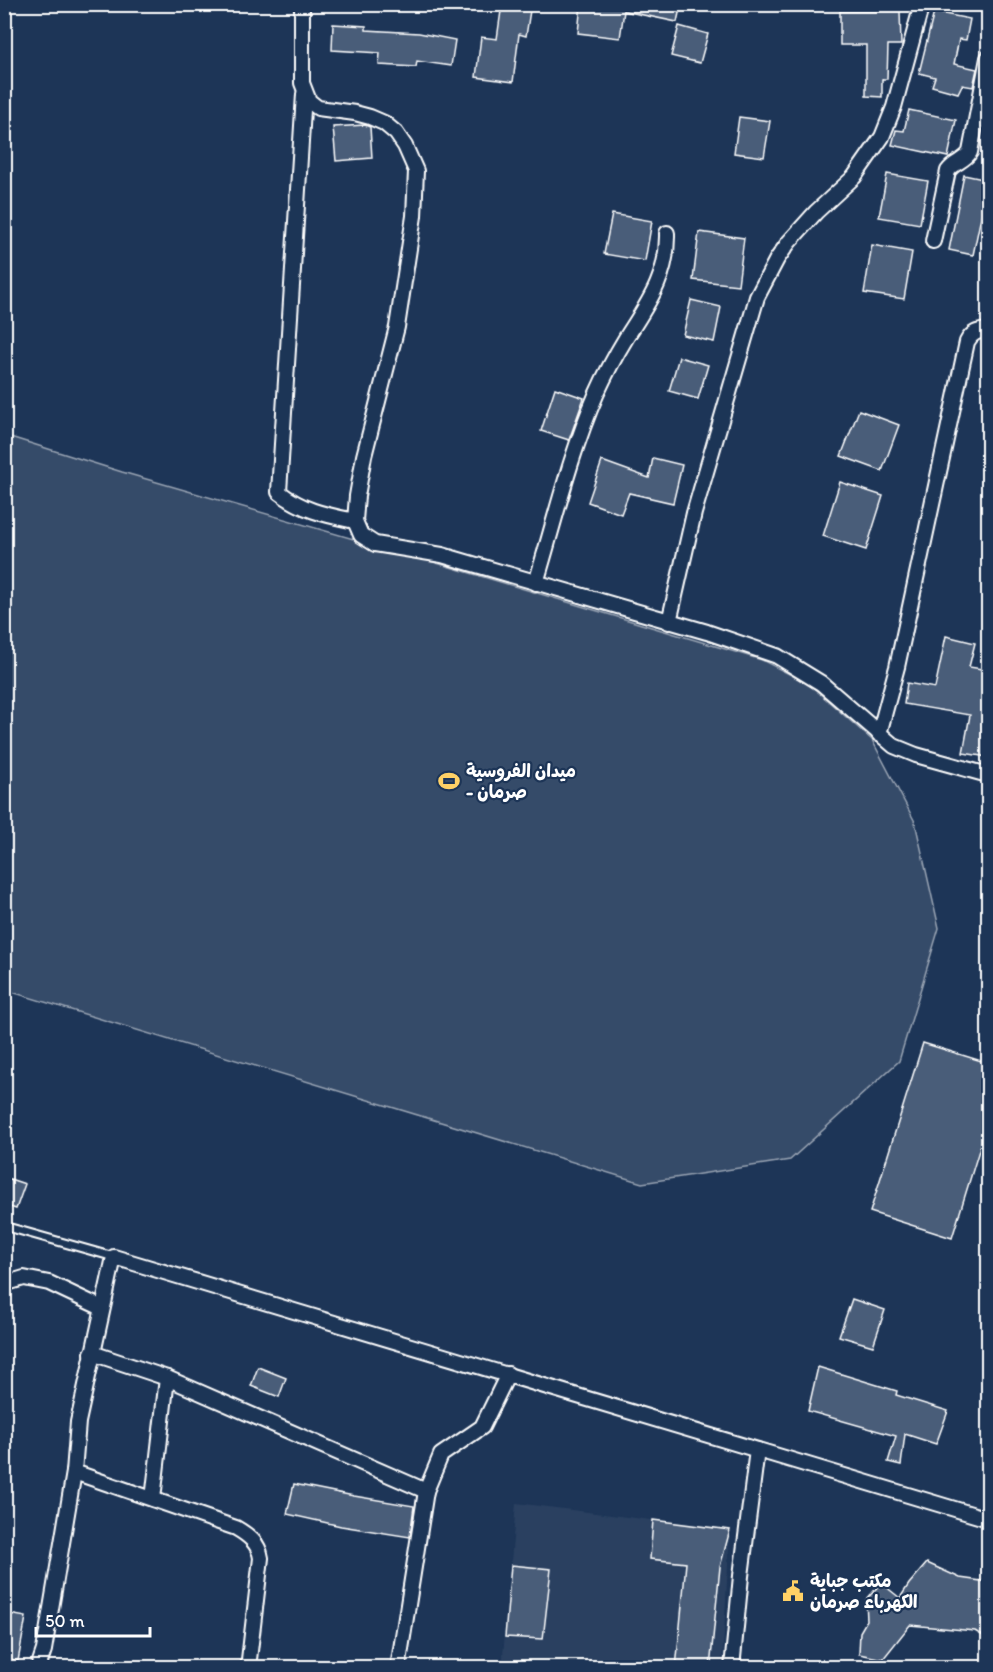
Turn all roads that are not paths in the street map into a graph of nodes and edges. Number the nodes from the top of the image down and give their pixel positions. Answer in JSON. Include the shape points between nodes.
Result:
{"nodes":[{"id":1,"x":302,"y":4,"type":"edge"},
{"id":2,"x":922,"y":4,"type":"edge"},
{"id":3,"x":988,"y":58,"type":"edge"},
{"id":4,"x":304,"y":94,"type":"junction"},
{"id":5,"x":666,"y":233,"type":"dead end"},
{"id":6,"x":933,"y":241,"type":"dead end"},
{"id":7,"x":988,"y":330,"type":"edge"},
{"id":8,"x":354,"y":521,"type":"junction"},
{"id":9,"x":536,"y":583,"type":"junction"},
{"id":10,"x":669,"y":622,"type":"junction"},
{"id":11,"x":879,"y":734,"type":"junction"},
{"id":12,"x":988,"y":775,"type":"edge"},
{"id":13,"x":4,"y":1226,"type":"edge"},
{"id":14,"x":114,"y":1257,"type":"junction"},
{"id":15,"x":4,"y":1284,"type":"edge"},
{"id":16,"x":102,"y":1308,"type":"junction"},
{"id":17,"x":92,"y":1353,"type":"junction"},
{"id":18,"x":508,"y":1374,"type":"junction"},
{"id":19,"x":167,"y":1378,"type":"junction"},
{"id":20,"x":757,"y":1450,"type":"junction"},
{"id":21,"x":74,"y":1472,"type":"junction"},
{"id":22,"x":426,"y":1491,"type":"junction"},
{"id":23,"x":153,"y":1499,"type":"junction"},
{"id":24,"x":988,"y":1519,"type":"edge"},
{"id":25,"x":4,"y":1667,"type":"edge"},
{"id":26,"x":9,"y":1668,"type":"edge"},
{"id":27,"x":38,"y":1668,"type":"edge"},
{"id":28,"x":248,"y":1668,"type":"edge"},
{"id":29,"x":398,"y":1668,"type":"edge"},
{"id":30,"x":732,"y":1668,"type":"edge"}],
"edges":[{"from":1,"to":4,"type":"street"},
{"from":2,"to":10,"type":"street","via":[[882,137],[854,177],[789,242],[758,297],[697,503]]},
{"from":3,"to":6,"type":"street","via":[[970,152],[948,171]]},
{"from":4,"to":8,"type":"street","via":[[279,492],[293,504],[312,512]]},
{"from":4,"to":8,"type":"street","via":[[312,106],[355,113],[384,123],[405,146],[417,171],[397,327],[364,456]]},
{"from":5,"to":9,"type":"street","via":[[661,276],[596,396]]},
{"from":7,"to":11,"type":"street","via":[[976,331],[967,342]]},
{"from":8,"to":9,"type":"street","via":[[361,535],[375,544],[442,555]]},
{"from":9,"to":10,"type":"street"},
{"from":10,"to":11,"type":"street","via":[[777,656],[821,683]]},
{"from":11,"to":12,"type":"street","via":[[894,746],[916,755]]},
{"from":13,"to":14,"type":"lane"},
{"from":14,"to":16,"type":"street"},
{"from":14,"to":18,"type":"street"},
{"from":15,"to":16,"type":"street","via":[[24,1278],[48,1283]]},
{"from":16,"to":17,"type":"street"},
{"from":17,"to":19,"type":"street"},
{"from":17,"to":21,"type":"street","via":[[78,1422]]},
{"from":18,"to":20,"type":"street"},
{"from":18,"to":22,"type":"street","via":[[482,1427],[441,1455]]},
{"from":19,"to":22,"type":"street"},
{"from":19,"to":23,"type":"street"},
{"from":20,"to":24,"type":"street"},
{"from":20,"to":30,"type":"street"},
{"from":21,"to":23,"type":"street"},
{"from":21,"to":27,"type":"street"},
{"from":22,"to":29,"type":"street"},
{"from":23,"to":28,"type":"street","via":[[236,1528],[248,1534],[260,1550]]},
{"from":25,"to":26,"type":"street"}]}
